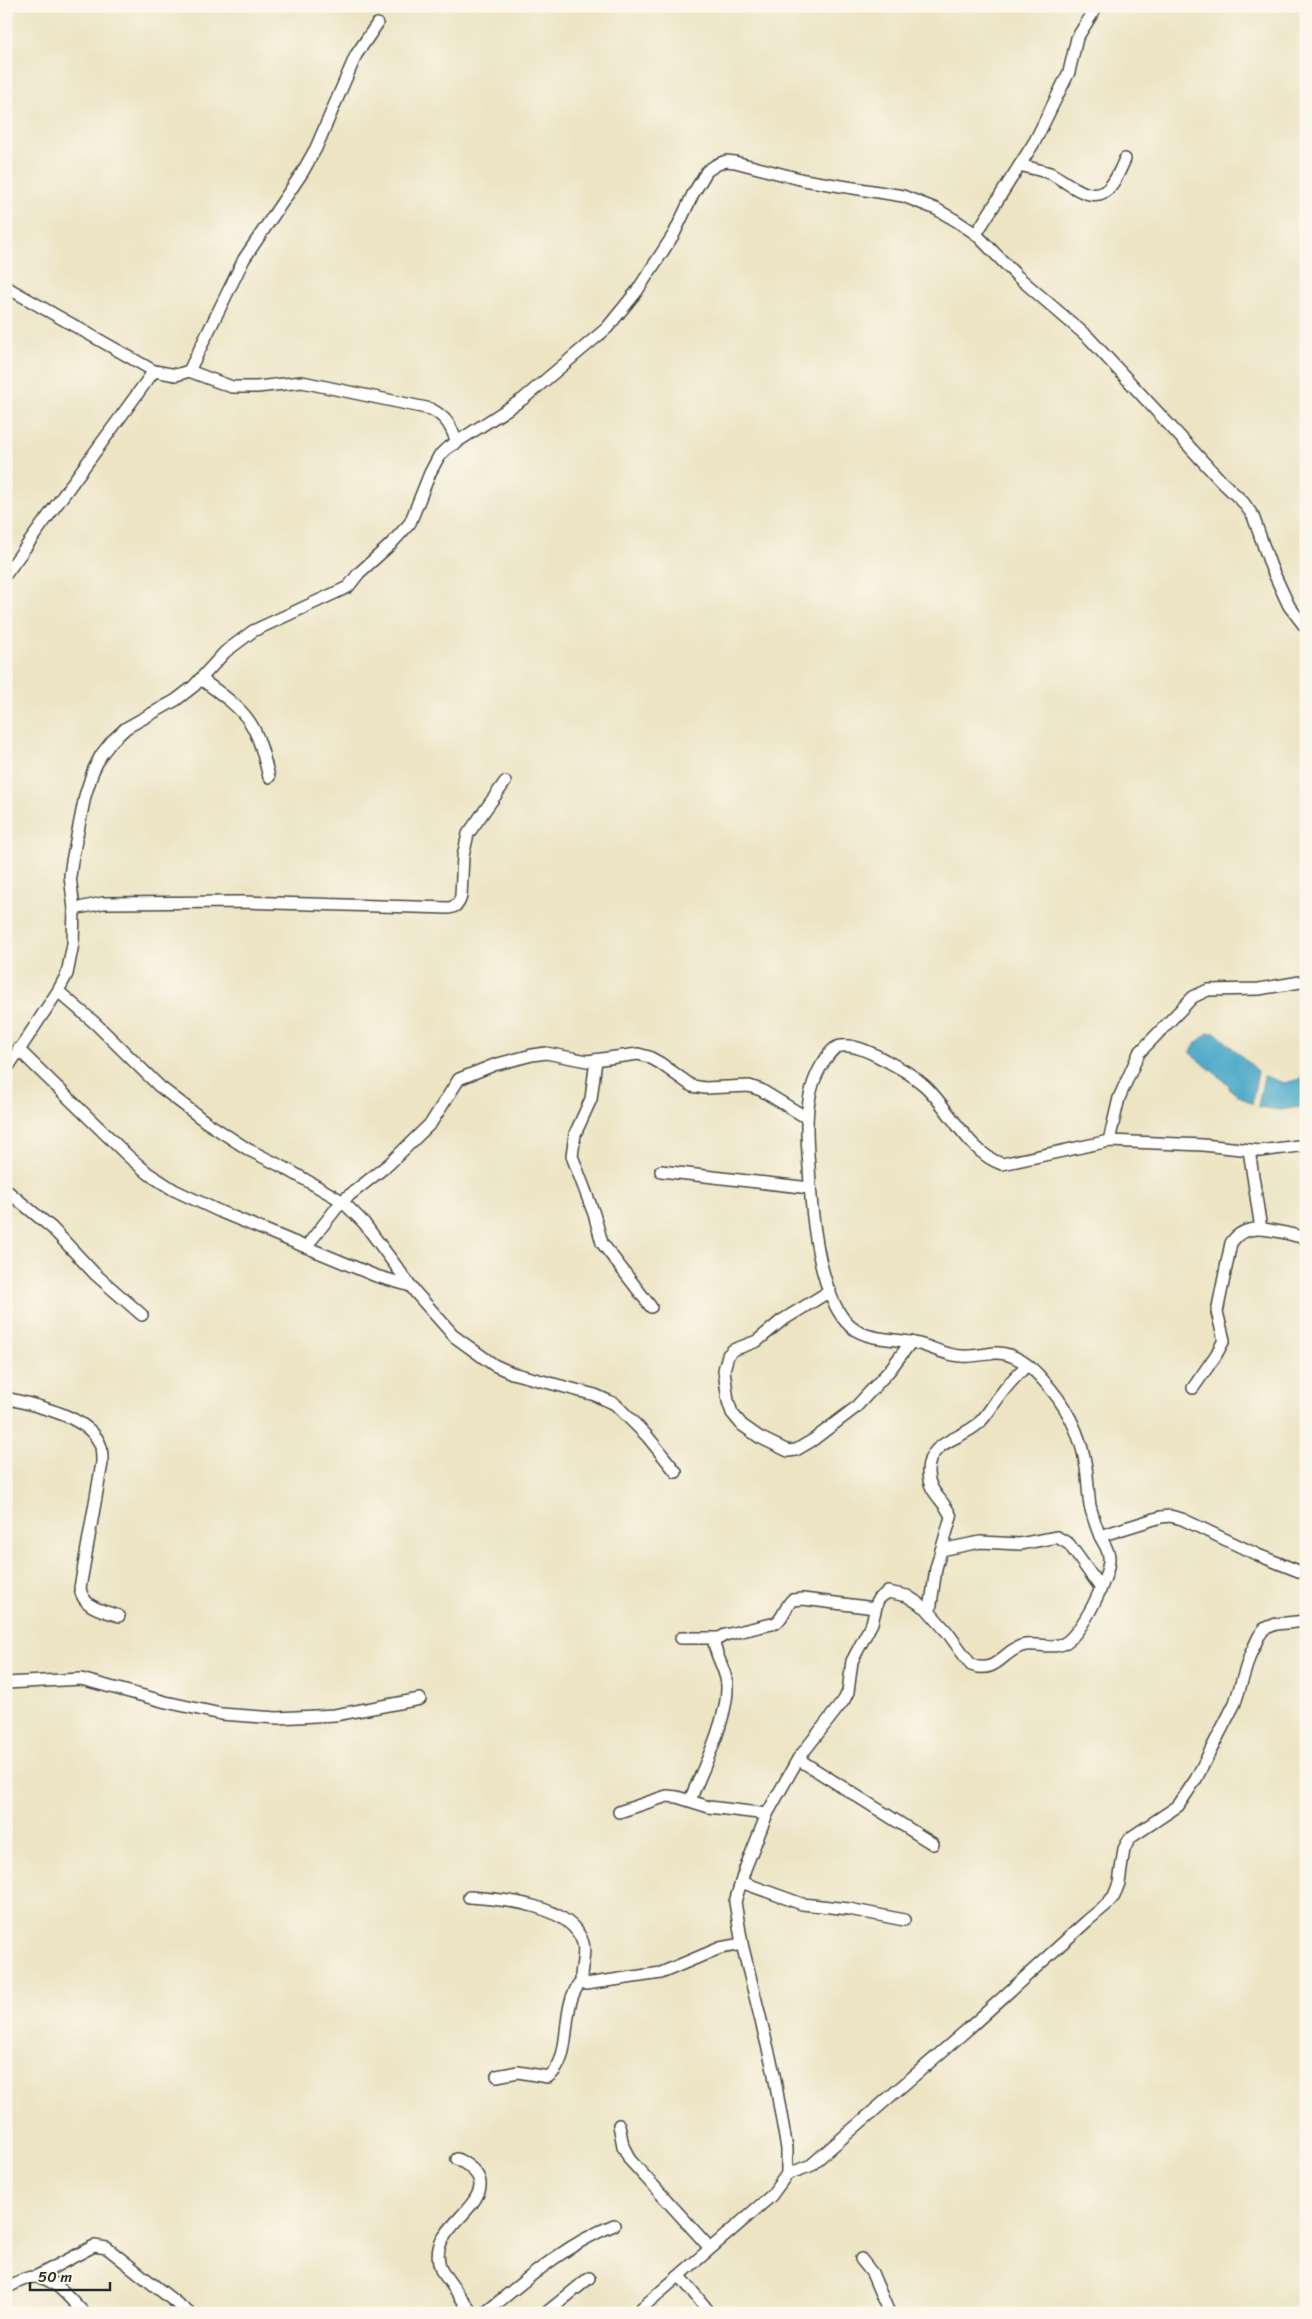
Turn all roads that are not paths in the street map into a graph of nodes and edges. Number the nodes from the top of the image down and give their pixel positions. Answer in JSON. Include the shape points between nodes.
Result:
{"nodes":[{"id":1,"x":1094,"y":11,"type":"dead end"},
{"id":2,"x":377,"y":24,"type":"dead end"},
{"id":3,"x":1125,"y":159,"type":"dead end"},
{"id":4,"x":1020,"y":165,"type":"junction"},
{"id":5,"x":976,"y":234,"type":"junction"},
{"id":6,"x":6,"y":287,"type":"edge"},
{"id":7,"x":154,"y":371,"type":"junction"},
{"id":8,"x":189,"y":371,"type":"junction"},
{"id":9,"x":457,"y":443,"type":"junction"},
{"id":10,"x":6,"y":574,"type":"edge"},
{"id":11,"x":1306,"y":628,"type":"edge"},
{"id":12,"x":201,"y":679,"type":"junction"},
{"id":13,"x":268,"y":777,"type":"dead end"},
{"id":14,"x":504,"y":782,"type":"dead end"},
{"id":15,"x":74,"y":909,"type":"junction"},
{"id":16,"x":1306,"y":981,"type":"edge"},
{"id":17,"x":58,"y":991,"type":"junction"},
{"id":18,"x":18,"y":1049,"type":"junction"},
{"id":19,"x":596,"y":1060,"type":"junction"},
{"id":20,"x":6,"y":1070,"type":"edge"},
{"id":21,"x":807,"y":1118,"type":"junction"},
{"id":22,"x":1109,"y":1141,"type":"junction"},
{"id":23,"x":1306,"y":1145,"type":"edge"},
{"id":24,"x":1249,"y":1150,"type":"junction"},
{"id":25,"x":661,"y":1171,"type":"dead end"},
{"id":26,"x":810,"y":1188,"type":"junction"},
{"id":27,"x":6,"y":1190,"type":"edge"},
{"id":28,"x":342,"y":1202,"type":"junction"},
{"id":29,"x":1261,"y":1229,"type":"junction"},
{"id":30,"x":1306,"y":1238,"type":"edge"},
{"id":31,"x":306,"y":1247,"type":"junction"},
{"id":32,"x":411,"y":1286,"type":"junction"},
{"id":33,"x":830,"y":1291,"type":"junction"},
{"id":34,"x":651,"y":1307,"type":"dead end"},
{"id":35,"x":142,"y":1315,"type":"dead end"},
{"id":36,"x":911,"y":1342,"type":"junction"},
{"id":37,"x":1027,"y":1365,"type":"junction"},
{"id":38,"x":1193,"y":1388,"type":"dead end"},
{"id":39,"x":6,"y":1398,"type":"edge"},
{"id":40,"x":676,"y":1472,"type":"dead end"},
{"id":41,"x":1100,"y":1536,"type":"junction"},
{"id":42,"x":941,"y":1550,"type":"junction"},
{"id":43,"x":1306,"y":1574,"type":"edge"},
{"id":44,"x":1100,"y":1587,"type":"junction"},
{"id":45,"x":875,"y":1608,"type":"junction"},
{"id":46,"x":930,"y":1611,"type":"junction"},
{"id":47,"x":119,"y":1616,"type":"dead end"},
{"id":48,"x":1306,"y":1621,"type":"edge"},
{"id":49,"x":681,"y":1638,"type":"dead end"},
{"id":50,"x":718,"y":1638,"type":"junction"},
{"id":51,"x":6,"y":1683,"type":"edge"},
{"id":52,"x":420,"y":1699,"type":"dead end"},
{"id":53,"x":798,"y":1759,"type":"junction"},
{"id":54,"x":690,"y":1800,"type":"junction"},
{"id":55,"x":619,"y":1812,"type":"dead end"},
{"id":56,"x":767,"y":1814,"type":"junction"},
{"id":57,"x":934,"y":1844,"type":"dead end"},
{"id":58,"x":741,"y":1882,"type":"junction"},
{"id":59,"x":469,"y":1897,"type":"dead end"},
{"id":60,"x":904,"y":1920,"type":"dead end"},
{"id":61,"x":742,"y":1944,"type":"junction"},
{"id":62,"x":582,"y":1981,"type":"junction"},
{"id":63,"x":497,"y":2076,"type":"dead end"},
{"id":64,"x":619,"y":2126,"type":"dead end"},
{"id":65,"x":457,"y":2159,"type":"dead end"},
{"id":66,"x":787,"y":2174,"type":"junction"},
{"id":67,"x":614,"y":2225,"type":"dead end"},
{"id":68,"x":710,"y":2248,"type":"junction"},
{"id":69,"x":861,"y":2259,"type":"dead end"},
{"id":70,"x":680,"y":2276,"type":"junction"},
{"id":71,"x":35,"y":2277,"type":"junction"},
{"id":72,"x":589,"y":2278,"type":"dead end"},
{"id":73,"x":6,"y":2288,"type":"edge"},
{"id":74,"x":84,"y":2313,"type":"edge"},
{"id":75,"x":189,"y":2313,"type":"edge"},
{"id":76,"x":472,"y":2313,"type":"edge"},
{"id":77,"x":485,"y":2313,"type":"edge"},
{"id":78,"x":546,"y":2313,"type":"edge"},
{"id":79,"x":636,"y":2313,"type":"edge"},
{"id":80,"x":710,"y":2313,"type":"edge"},
{"id":81,"x":889,"y":2313,"type":"edge"}],
"edges":[{"from":1,"to":4,"type":"street","via":[[1077,38],[1063,87]]},
{"from":2,"to":8,"type":"street","via":[[356,55],[316,148],[244,259]]},
{"from":3,"to":4,"type":"street","via":[[1106,192],[1098,195],[1082,191],[1050,173]]},
{"from":4,"to":5,"type":"street"},
{"from":5,"to":9,"type":"street","via":[[936,209],[903,196],[804,180],[734,162],[716,165],[707,171],[674,234],[637,291],[607,328],[523,399]]},
{"from":5,"to":11,"type":"street","via":[[1017,276],[1089,338],[1243,502],[1253,516],[1267,558],[1289,606]]},
{"from":6,"to":7,"type":"street"},
{"from":7,"to":8,"type":"street","via":[[176,375]]},
{"from":7,"to":10,"type":"street"},
{"from":8,"to":9,"type":"street","via":[[232,387],[302,382],[431,409],[444,416]]},
{"from":9,"to":12,"type":"street","via":[[446,449],[435,465],[410,523],[348,587],[253,631],[225,652]]},
{"from":12,"to":13,"type":"street","via":[[225,696],[249,720],[261,747]]},
{"from":12,"to":15,"type":"street","via":[[176,700],[126,728],[101,755],[85,796],[72,861],[70,876]]},
{"from":14,"to":15,"type":"street","via":[[468,834],[460,902],[455,907],[240,902],[103,903]]},
{"from":15,"to":17,"type":"street","via":[[71,959]]},
{"from":16,"to":22,"type":"street","via":[[1259,988],[1208,990],[1193,997],[1138,1053],[1119,1098]]},
{"from":17,"to":18,"type":"street"},
{"from":17,"to":28,"type":"street","via":[[159,1086],[206,1122]]},
{"from":18,"to":20,"type":"street"},
{"from":18,"to":31,"type":"street","via":[[149,1174],[221,1212]]},
{"from":19,"to":21,"type":"street","via":[[638,1054],[649,1057],[692,1086],[749,1086]]},
{"from":19,"to":28,"type":"street","via":[[574,1060],[546,1053],[469,1073],[459,1079],[432,1123]]},
{"from":19,"to":34,"type":"street","via":[[591,1099],[576,1134],[572,1156],[602,1243]]},
{"from":21,"to":22,"type":"street","via":[[809,1096],[823,1063],[837,1047],[846,1045],[875,1054],[907,1071],[926,1087],[965,1134],[995,1162],[1014,1163]]},
{"from":21,"to":26,"type":"street"},
{"from":22,"to":24,"type":"street"},
{"from":23,"to":24,"type":"street","via":[[1270,1151]]},
{"from":24,"to":29,"type":"street"},
{"from":25,"to":26,"type":"street"},
{"from":26,"to":33,"type":"street","via":[[820,1258]]},
{"from":27,"to":35,"type":"street","via":[[52,1228],[95,1274]]},
{"from":28,"to":31,"type":"street"},
{"from":28,"to":32,"type":"street","via":[[364,1223]]},
{"from":29,"to":30,"type":"street"},
{"from":29,"to":38,"type":"street","via":[[1249,1228],[1240,1232],[1231,1243],[1217,1312],[1224,1340]]},
{"from":31,"to":32,"type":"street","via":[[376,1276]]},
{"from":32,"to":40,"type":"street","via":[[455,1337],[494,1365],[615,1404]]},
{"from":33,"to":36,"type":"street","via":[[846,1322],[861,1333]]},
{"from":33,"to":36,"type":"street","via":[[782,1321],[757,1342],[733,1350],[728,1355],[724,1370],[732,1413],[759,1437],[788,1451],[813,1440],[855,1408]]},
{"from":36,"to":37,"type":"street","via":[[949,1355],[999,1352]]},
{"from":37,"to":41,"type":"street","via":[[1046,1382],[1074,1426],[1086,1465],[1090,1504]]},
{"from":37,"to":42,"type":"street","via":[[980,1422],[934,1452],[928,1473],[932,1490],[951,1517]]},
{"from":39,"to":47,"type":"street","via":[[54,1411],[78,1423],[93,1433],[101,1447],[102,1463],[80,1588],[81,1598],[90,1606]]},
{"from":41,"to":43,"type":"street","via":[[1170,1516]]},
{"from":41,"to":44,"type":"street","via":[[1109,1555]]},
{"from":42,"to":44,"type":"street","via":[[973,1542],[1020,1544],[1057,1537],[1069,1544]]},
{"from":42,"to":46,"type":"street"},
{"from":44,"to":46,"type":"street","via":[[1080,1628],[1071,1639],[1054,1646],[1022,1645],[1001,1661],[984,1668],[971,1665]]},
{"from":45,"to":46,"type":"street","via":[[883,1594],[895,1592]]},
{"from":45,"to":50,"type":"street","via":[[792,1600],[776,1623]]},
{"from":45,"to":53,"type":"street","via":[[872,1623],[852,1661],[844,1700]]},
{"from":48,"to":66,"type":"street","via":[[1276,1624],[1264,1629],[1259,1636],[1235,1703],[1196,1780],[1178,1806],[1130,1838],[1124,1849],[1119,1883],[1106,1906],[810,2166]]},
{"from":49,"to":50,"type":"street"},
{"from":50,"to":54,"type":"street","via":[[714,1641],[726,1676],[726,1699]]},
{"from":51,"to":52,"type":"street","via":[[81,1679],[221,1714],[269,1718],[335,1715]]},
{"from":53,"to":56,"type":"street"},
{"from":53,"to":57,"type":"street"},
{"from":54,"to":55,"type":"street","via":[[667,1796]]},
{"from":54,"to":56,"type":"street","via":[[708,1807]]},
{"from":56,"to":58,"type":"street"},
{"from":58,"to":60,"type":"street","via":[[802,1904]]},
{"from":58,"to":61,"type":"street","via":[[735,1902]]},
{"from":59,"to":62,"type":"street","via":[[513,1900],[560,1918],[582,1941]]},
{"from":61,"to":62,"type":"street","via":[[720,1948],[661,1973],[593,1984]]},
{"from":61,"to":66,"type":"street","via":[[773,2069],[787,2150]]},
{"from":62,"to":63,"type":"street","via":[[573,1994],[559,2068],[548,2077],[518,2072]]},
{"from":64,"to":68,"type":"street","via":[[630,2160]]},
{"from":65,"to":76,"type":"street","via":[[473,2167],[478,2177],[478,2194],[475,2202],[443,2238],[438,2263]]},
{"from":66,"to":68,"type":"street","via":[[772,2196]]},
{"from":67,"to":77,"type":"street","via":[[561,2252]]},
{"from":68,"to":70,"type":"street"},
{"from":69,"to":81,"type":"street","via":[[872,2273]]},
{"from":70,"to":79,"type":"street"},
{"from":70,"to":80,"type":"street"},
{"from":71,"to":73,"type":"street"},
{"from":71,"to":74,"type":"street","via":[[53,2284]]},
{"from":71,"to":75,"type":"street","via":[[94,2246],[100,2246],[107,2248]]},
{"from":72,"to":78,"type":"street"}]}
